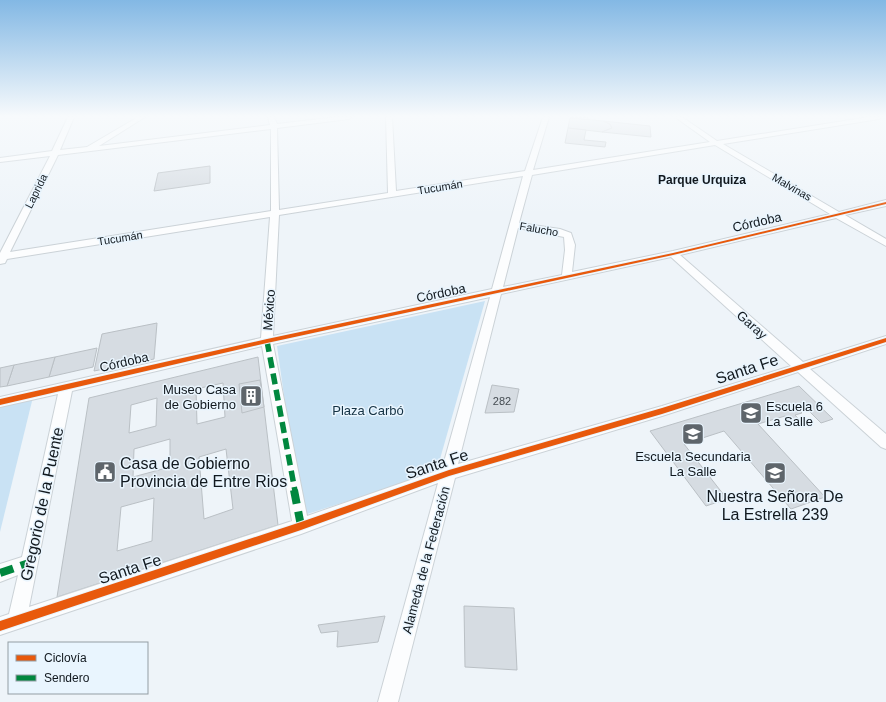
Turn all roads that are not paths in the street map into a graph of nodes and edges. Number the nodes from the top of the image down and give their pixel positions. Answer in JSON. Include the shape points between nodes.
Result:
{"nodes":[{"id":1,"x":56,"y":150,"type":"edge"},
{"id":2,"x":87,"y":150,"type":"edge"},
{"id":3,"x":274,"y":150,"type":"edge"},
{"id":4,"x":390,"y":150,"type":"edge"},
{"id":5,"x":535,"y":150,"type":"edge"},
{"id":6,"x":674,"y":150,"type":"edge"},
{"id":7,"x":728,"y":150,"type":"edge"},
{"id":8,"x":54,"y":154,"type":"junction"},
{"id":9,"x":0,"y":160,"type":"edge"},
{"id":10,"x":528,"y":173,"type":"junction"},
{"id":11,"x":392,"y":194,"type":"junction"},
{"id":12,"x":886,"y":203,"type":"edge"},
{"id":13,"x":275,"y":213,"type":"junction"},
{"id":14,"x":839,"y":214,"type":"junction"},
{"id":15,"x":514,"y":225,"type":"junction"},
{"id":16,"x":886,"y":243,"type":"edge"},
{"id":17,"x":673,"y":254,"type":"junction"},
{"id":18,"x":1,"y":259,"type":"edge"},
{"id":19,"x":567,"y":277,"type":"junction"},
{"id":20,"x":498,"y":293,"type":"junction"},
{"id":21,"x":886,"y":340,"type":"edge"},
{"id":22,"x":267,"y":341,"type":"junction"},
{"id":23,"x":799,"y":366,"type":"junction"},
{"id":24,"x":66,"y":387,"type":"junction"},
{"id":25,"x":0,"y":402,"type":"edge"},
{"id":26,"x":886,"y":443,"type":"edge"},
{"id":27,"x":449,"y":472,"type":"junction"},
{"id":28,"x":301,"y":526,"type":"junction"},
{"id":29,"x":29,"y":563,"type":"junction"},
{"id":30,"x":0,"y":573,"type":"edge"},
{"id":31,"x":8,"y":623,"type":"edge"},
{"id":32,"x":388,"y":702,"type":"edge"}],
"edges":[{"from":1,"to":8,"type":"street","name":"Laprida"},
{"from":2,"to":8,"type":"street"},
{"from":3,"to":13,"type":"street","name":"México"},
{"from":4,"to":11,"type":"street"},
{"from":5,"to":10,"type":"street","name":"Alameda de la Federación"},
{"from":6,"to":10,"type":"street","name":"Tucumán"},
{"from":7,"to":14,"type":"street","name":"Malvinas"},
{"from":8,"to":9,"type":"street"},
{"from":8,"to":18,"type":"street","name":"Laprida"},
{"from":10,"to":11,"type":"street","name":"Tucumán"},
{"from":10,"to":15,"type":"street","name":"Alameda de la Federación"},
{"from":11,"to":13,"type":"street","name":"Tucumán"},
{"from":12,"to":14,"type":"street","name":"Córdoba"},
{"from":13,"to":18,"type":"street","name":"Tucumán"},
{"from":13,"to":22,"type":"street","name":"México"},
{"from":14,"to":16,"type":"street","name":"Malvinas"},
{"from":14,"to":17,"type":"street","name":"Córdoba"},
{"from":15,"to":19,"type":"street","name":"Falucho","via":[[568,235],[571,242],[566,266]]},
{"from":15,"to":20,"type":"street","name":"Alameda de la Federación"},
{"from":17,"to":19,"type":"street","name":"Córdoba"},
{"from":17,"to":23,"type":"street","name":"Garay"},
{"from":19,"to":20,"type":"street","name":"Córdoba"},
{"from":20,"to":22,"type":"street","name":"Córdoba"},
{"from":20,"to":27,"type":"street","name":"Alameda de la Federación"},
{"from":21,"to":23,"type":"street","name":"Santa Fe"},
{"from":22,"to":24,"type":"street","name":"Córdoba"},
{"from":22,"to":28,"type":"street","name":"México"},
{"from":23,"to":26,"type":"street","name":"Garay"},
{"from":23,"to":27,"type":"street","name":"Santa Fe","via":[[662,411]]},
{"from":24,"to":25,"type":"street","name":"Córdoba"},
{"from":24,"to":29,"type":"street","name":"Gregorio de la Puente"},
{"from":27,"to":28,"type":"street","name":"Santa Fe"},
{"from":27,"to":32,"type":"street","name":"Alameda de la Federación"},
{"from":28,"to":31,"type":"street","name":"Santa Fe"},
{"from":29,"to":30,"type":"street"},
{"from":29,"to":31,"type":"street","name":"Gregorio de la Puente"}]}
